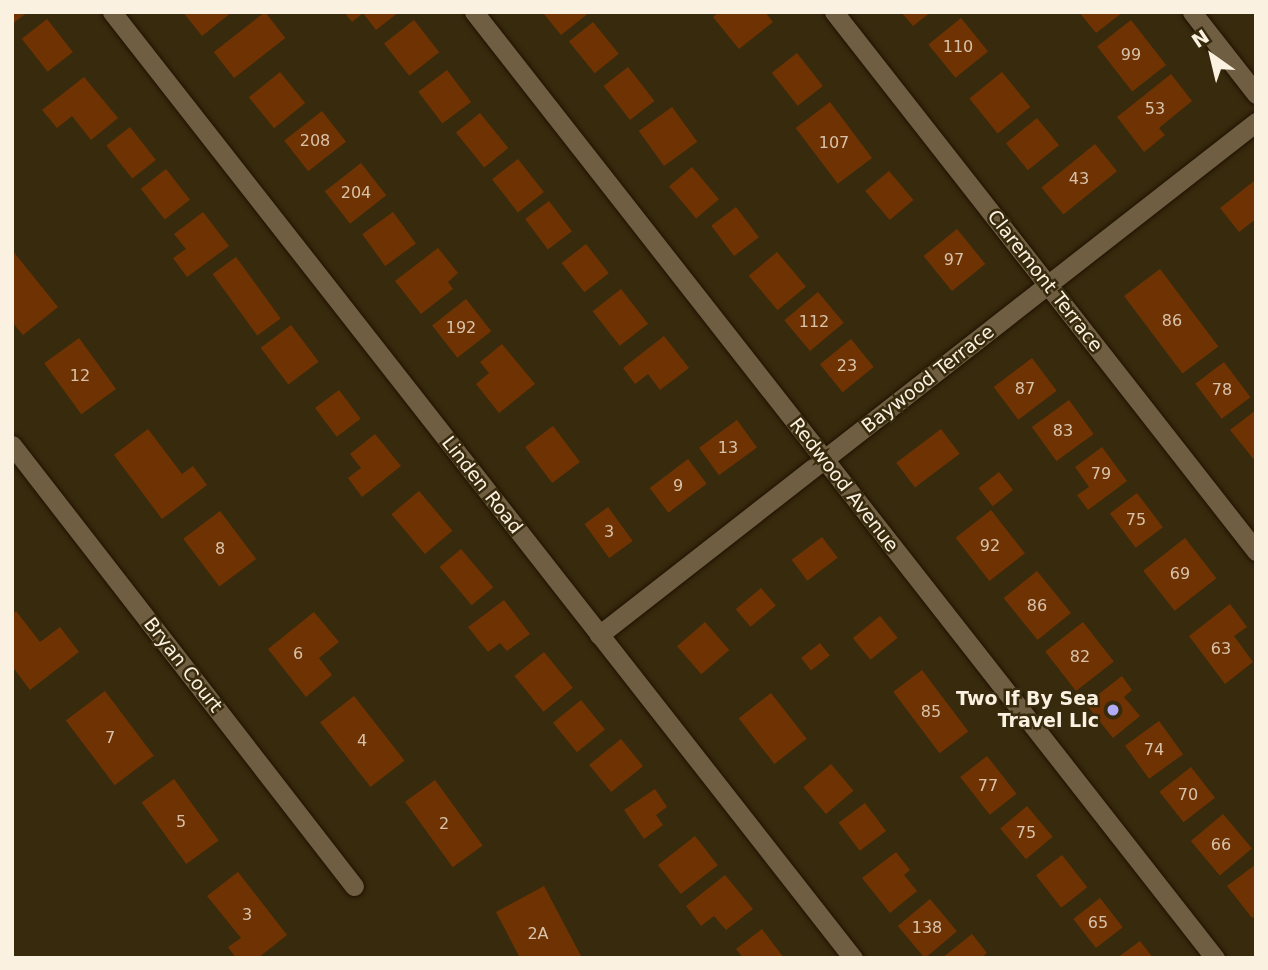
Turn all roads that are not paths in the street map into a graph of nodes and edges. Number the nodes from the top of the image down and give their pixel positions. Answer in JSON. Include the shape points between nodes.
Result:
{"nodes":[{"id":1,"x":112,"y":12,"type":"edge"},
{"id":2,"x":474,"y":12,"type":"edge"},
{"id":3,"x":834,"y":12,"type":"edge"},
{"id":4,"x":1192,"y":12,"type":"edge"},
{"id":5,"x":1256,"y":94,"type":"edge"},
{"id":6,"x":1256,"y":122,"type":"edge"},
{"id":7,"x":1048,"y":285,"type":"junction"},
{"id":8,"x":12,"y":445,"type":"edge"},
{"id":9,"x":825,"y":460,"type":"junction"},
{"id":10,"x":1256,"y":551,"type":"edge"},
{"id":11,"x":599,"y":635,"type":"junction"},
{"id":12,"x":354,"y":886,"type":"dead end"},
{"id":13,"x":853,"y":958,"type":"edge"},
{"id":14,"x":1215,"y":958,"type":"edge"}],
"edges":[{"from":1,"to":11,"type":"street","name":"Linden Road"},
{"from":2,"to":9,"type":"street","name":"Redwood Avenue"},
{"from":3,"to":7,"type":"street","name":"Claremont Terrace"},
{"from":4,"to":5,"type":"street"},
{"from":6,"to":7,"type":"street","name":"Baywood Terrace"},
{"from":7,"to":9,"type":"street","name":"Baywood Terrace"},
{"from":7,"to":10,"type":"street","name":"Claremont Terrace"},
{"from":8,"to":12,"type":"street","name":"Bryan Court"},
{"from":9,"to":11,"type":"street","name":"Baywood Terrace"},
{"from":9,"to":14,"type":"street","name":"Redwood Avenue"},
{"from":11,"to":13,"type":"street","name":"Linden Road"}]}
